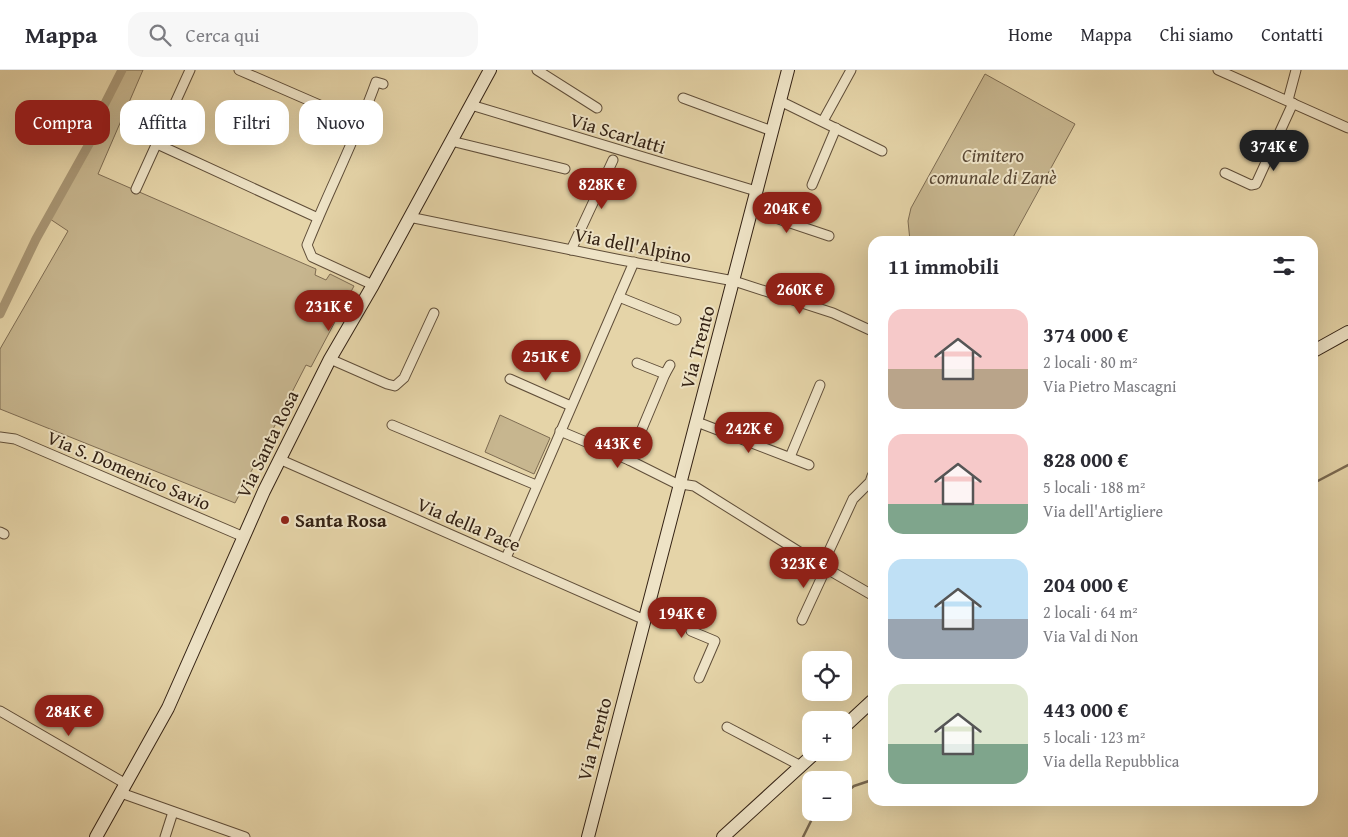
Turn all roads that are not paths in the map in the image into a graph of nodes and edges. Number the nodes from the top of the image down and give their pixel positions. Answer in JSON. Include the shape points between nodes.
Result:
{"nodes":[{"id":1,"x":190,"y":70,"type":"edge"},
{"id":2,"x":239,"y":70,"type":"edge"},
{"id":3,"x":537,"y":70,"type":"edge"},
{"id":4,"x":788,"y":70,"type":"edge"},
{"id":5,"x":851,"y":70,"type":"edge"},
{"id":6,"x":1218,"y":70,"type":"edge"},
{"id":7,"x":1296,"y":70,"type":"edge"},
{"id":8,"x":490,"y":72,"type":"edge"},
{"id":9,"x":383,"y":84,"type":"dead end"},
{"id":10,"x":682,"y":98,"type":"dead end"},
{"id":11,"x":177,"y":100,"type":"edge"},
{"id":12,"x":308,"y":100,"type":"edge"},
{"id":13,"x":369,"y":100,"type":"edge"},
{"id":14,"x":780,"y":101,"type":"junction"},
{"id":15,"x":1290,"y":102,"type":"junction"},
{"id":16,"x":471,"y":105,"type":"junction"},
{"id":17,"x":597,"y":108,"type":"dead end"},
{"id":18,"x":823,"y":121,"type":"junction"},
{"id":19,"x":836,"y":128,"type":"junction"},
{"id":20,"x":1348,"y":128,"type":"edge"},
{"id":21,"x":772,"y":131,"type":"junction"},
{"id":22,"x":451,"y":142,"type":"junction"},
{"id":23,"x":157,"y":145,"type":"edge"},
{"id":24,"x":159,"y":145,"type":"edge"},
{"id":25,"x":351,"y":145,"type":"edge"},
{"id":26,"x":882,"y":151,"type":"dead end"},
{"id":27,"x":613,"y":160,"type":"dead end"},
{"id":28,"x":565,"y":169,"type":"dead end"},
{"id":29,"x":1225,"y":173,"type":"dead end"},
{"id":30,"x":812,"y":185,"type":"dead end"},
{"id":31,"x":136,"y":190,"type":"dead end"},
{"id":32,"x":756,"y":191,"type":"junction"},
{"id":33,"x":752,"y":210,"type":"junction"},
{"id":34,"x":409,"y":216,"type":"junction"},
{"id":35,"x":318,"y":218,"type":"junction"},
{"id":36,"x":829,"y":236,"type":"dead end"},
{"id":37,"x":570,"y":250,"type":"junction"},
{"id":38,"x":634,"y":262,"type":"junction"},
{"id":39,"x":734,"y":281,"type":"junction"},
{"id":40,"x":373,"y":285,"type":"junction"},
{"id":41,"x":619,"y":297,"type":"junction"},
{"id":42,"x":434,"y":313,"type":"dead end"},
{"id":43,"x":676,"y":320,"type":"dead end"},
{"id":44,"x":868,"y":329,"type":"edge"},
{"id":45,"x":1348,"y":332,"type":"edge"},
{"id":46,"x":1318,"y":349,"type":"edge"},
{"id":47,"x":330,"y":360,"type":"junction"},
{"id":48,"x":637,"y":362,"type":"dead end"},
{"id":49,"x":670,"y":365,"type":"dead end"},
{"id":50,"x":665,"y":374,"type":"junction"},
{"id":51,"x":510,"y":379,"type":"dead end"},
{"id":52,"x":820,"y":386,"type":"dead end"},
{"id":53,"x":571,"y":406,"type":"junction"},
{"id":54,"x":697,"y":422,"type":"junction"},
{"id":55,"x":392,"y":425,"type":"dead end"},
{"id":56,"x":560,"y":432,"type":"junction"},
{"id":57,"x":0,"y":436,"type":"edge"},
{"id":58,"x":790,"y":458,"type":"junction"},
{"id":59,"x":279,"y":460,"type":"junction"},
{"id":60,"x":628,"y":460,"type":"junction"},
{"id":61,"x":809,"y":464,"type":"dead end"},
{"id":62,"x":681,"y":483,"type":"junction"},
{"id":63,"x":868,"y":484,"type":"edge"},
{"id":64,"x":536,"y":485,"type":"junction"},
{"id":65,"x":244,"y":537,"type":"junction"},
{"id":66,"x":506,"y":558,"type":"junction"},
{"id":67,"x":824,"y":567,"type":"junction"},
{"id":68,"x":868,"y":593,"type":"edge"},
{"id":69,"x":650,"y":603,"type":"junction"},
{"id":70,"x":645,"y":620,"type":"junction"},
{"id":71,"x":802,"y":620,"type":"dead end"},
{"id":72,"x":699,"y":678,"type":"dead end"},
{"id":73,"x":868,"y":705,"type":"edge"},
{"id":74,"x":0,"y":711,"type":"edge"},
{"id":75,"x":852,"y":720,"type":"edge"},
{"id":76,"x":727,"y":727,"type":"dead end"},
{"id":77,"x":806,"y":761,"type":"edge"},
{"id":78,"x":801,"y":766,"type":"junction"},
{"id":79,"x":123,"y":788,"type":"junction"},
{"id":80,"x":173,"y":812,"type":"junction"},
{"id":81,"x":96,"y":837,"type":"edge"},
{"id":82,"x":164,"y":837,"type":"edge"},
{"id":83,"x":245,"y":837,"type":"edge"},
{"id":84,"x":588,"y":837,"type":"edge"},
{"id":85,"x":723,"y":837,"type":"edge"}],
"edges":[{"from":1,"to":11,"type":"street"},
{"from":2,"to":12,"type":"street"},
{"from":3,"to":17,"type":"street"},
{"from":4,"to":14,"type":"street","name":"Via Trento"},
{"from":5,"to":18,"type":"street"},
{"from":6,"to":15,"type":"street"},
{"from":7,"to":15,"type":"street"},
{"from":8,"to":16,"type":"street","name":"Via Santa Rosa"},
{"from":9,"to":13,"type":"street","via":[[376,82]]},
{"from":10,"to":21,"type":"street"},
{"from":14,"to":18,"type":"street"},
{"from":14,"to":21,"type":"street","name":"Via Trento"},
{"from":15,"to":20,"type":"street"},
{"from":15,"to":29,"type":"street","via":[[1256,184],[1251,185]]},
{"from":16,"to":22,"type":"street","name":"Via Santa Rosa"},
{"from":16,"to":32,"type":"street","name":"Via Scarlatti"},
{"from":18,"to":19,"type":"street"},
{"from":19,"to":26,"type":"street"},
{"from":19,"to":30,"type":"street"},
{"from":21,"to":32,"type":"street","name":"Via Trento"},
{"from":22,"to":28,"type":"street"},
{"from":22,"to":34,"type":"street","name":"Via Santa Rosa"},
{"from":23,"to":31,"type":"street"},
{"from":24,"to":35,"type":"street"},
{"from":25,"to":35,"type":"street"},
{"from":27,"to":37,"type":"street"},
{"from":32,"to":33,"type":"street","name":"Via Trento"},
{"from":33,"to":36,"type":"street"},
{"from":33,"to":39,"type":"street","name":"Via Trento"},
{"from":34,"to":37,"type":"street","name":"Via dell'Alpino"},
{"from":34,"to":40,"type":"street","name":"Via Santa Rosa"},
{"from":35,"to":40,"type":"street","via":[[308,246],[312,257]]},
{"from":37,"to":38,"type":"street","name":"Via dell'Alpino"},
{"from":38,"to":39,"type":"street","name":"Via dell'Alpino"},
{"from":38,"to":41,"type":"street"},
{"from":39,"to":44,"type":"street","name":"Via dell'Alpino","via":[[833,313]]},
{"from":39,"to":54,"type":"street","name":"Via Trento"},
{"from":40,"to":47,"type":"street","name":"Via Santa Rosa"},
{"from":41,"to":43,"type":"street"},
{"from":41,"to":53,"type":"street"},
{"from":42,"to":47,"type":"street","via":[[404,378],[395,386]]},
{"from":45,"to":46,"type":"street"},
{"from":47,"to":59,"type":"street","name":"Via Santa Rosa"},
{"from":48,"to":50,"type":"street"},
{"from":49,"to":50,"type":"street"},
{"from":50,"to":60,"type":"street"},
{"from":51,"to":53,"type":"street"},
{"from":52,"to":58,"type":"street"},
{"from":53,"to":56,"type":"street"},
{"from":54,"to":58,"type":"street"},
{"from":54,"to":62,"type":"street","name":"Via Trento"},
{"from":55,"to":64,"type":"street"},
{"from":56,"to":60,"type":"street"},
{"from":56,"to":64,"type":"street"},
{"from":57,"to":65,"type":"street","name":"Via S. Domenico Savio","via":[[16,439]]},
{"from":58,"to":61,"type":"street"},
{"from":59,"to":65,"type":"street","name":"Via Santa Rosa"},
{"from":59,"to":66,"type":"street","name":"Via della Pace"},
{"from":60,"to":62,"type":"street","via":[[674,483]]},
{"from":62,"to":67,"type":"street","via":[[694,486]]},
{"from":62,"to":69,"type":"street","name":"Via Trento"},
{"from":63,"to":67,"type":"street","via":[[853,499]]},
{"from":64,"to":66,"type":"street"},
{"from":65,"to":79,"type":"street","name":"Via Santa Rosa","via":[[168,708]]},
{"from":66,"to":70,"type":"street","name":"Via della Pace"},
{"from":67,"to":68,"type":"street"},
{"from":67,"to":71,"type":"street"},
{"from":69,"to":70,"type":"street","name":"Via Trento"},
{"from":69,"to":72,"type":"street","via":[[690,622],[691,631],[716,641]]},
{"from":70,"to":84,"type":"street","name":"Via Trento"},
{"from":73,"to":75,"type":"street"},
{"from":74,"to":79,"type":"street"},
{"from":76,"to":78,"type":"street"},
{"from":77,"to":78,"type":"street"},
{"from":78,"to":85,"type":"street"},
{"from":79,"to":80,"type":"street"},
{"from":79,"to":81,"type":"street","name":"Via Santa Rosa"},
{"from":80,"to":82,"type":"street"},
{"from":80,"to":83,"type":"street"}]}
